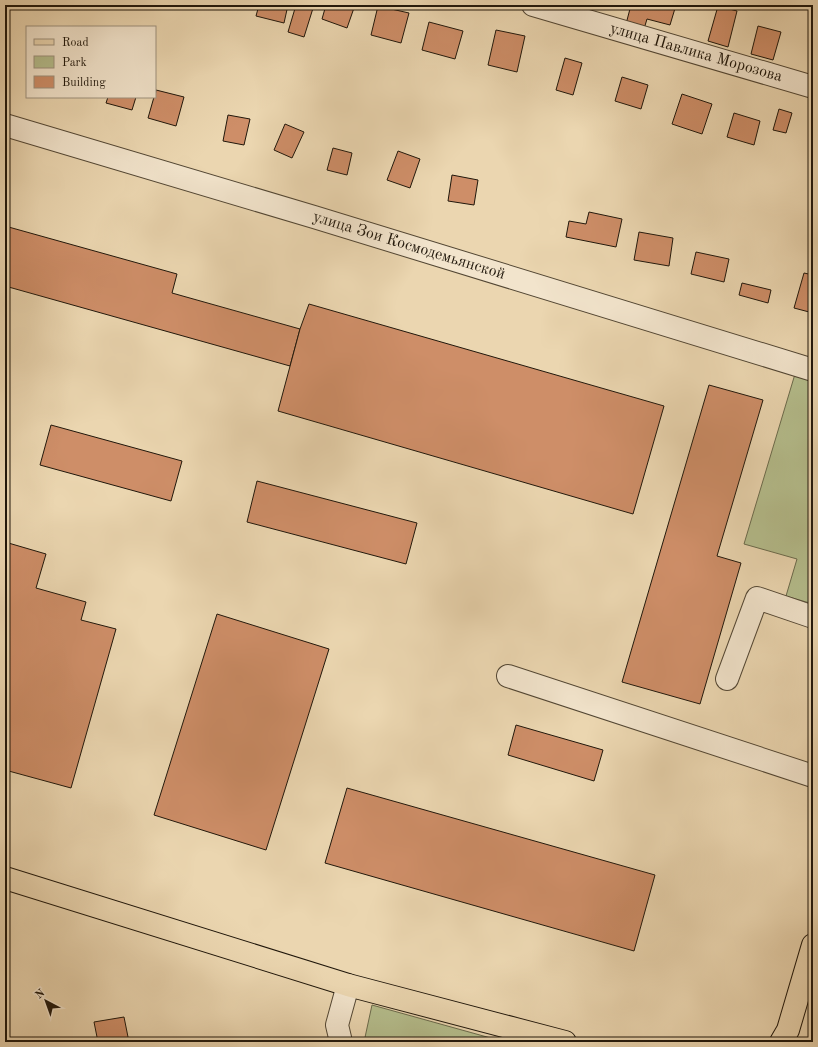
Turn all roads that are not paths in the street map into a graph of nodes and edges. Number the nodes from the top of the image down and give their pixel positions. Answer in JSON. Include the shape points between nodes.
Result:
{"nodes":[{"id":1,"x":533,"y":5,"type":"edge"},
{"id":2,"x":813,"y":87,"type":"edge"},
{"id":3,"x":5,"y":125,"type":"edge"},
{"id":4,"x":813,"y":370,"type":"edge"},
{"id":5,"x":813,"y":617,"type":"edge"},
{"id":6,"x":508,"y":676,"type":"dead end"},
{"id":7,"x":727,"y":680,"type":"dead end"},
{"id":8,"x":813,"y":776,"type":"edge"},
{"id":9,"x":5,"y":878,"type":"edge"},
{"id":10,"x":813,"y":945,"type":"edge"},
{"id":11,"x":348,"y":986,"type":"junction"},
{"id":12,"x":341,"y":1042,"type":"edge"},
{"id":13,"x":565,"y":1042,"type":"edge"},
{"id":14,"x":781,"y":1042,"type":"edge"}],
"edges":[{"from":1,"to":2,"type":"street","name":"улица Павлика Морозова"},
{"from":3,"to":4,"type":"street","name":"улица Зои Космодемьянской"},
{"from":5,"to":7,"type":"street","via":[[757,598]]},
{"from":6,"to":8,"type":"street"},
{"from":9,"to":11,"type":"main road"},
{"from":10,"to":14,"type":"main road","via":[[788,1030]]},
{"from":11,"to":12,"type":"street","via":[[337,1025]]},
{"from":11,"to":13,"type":"main road"}]}
